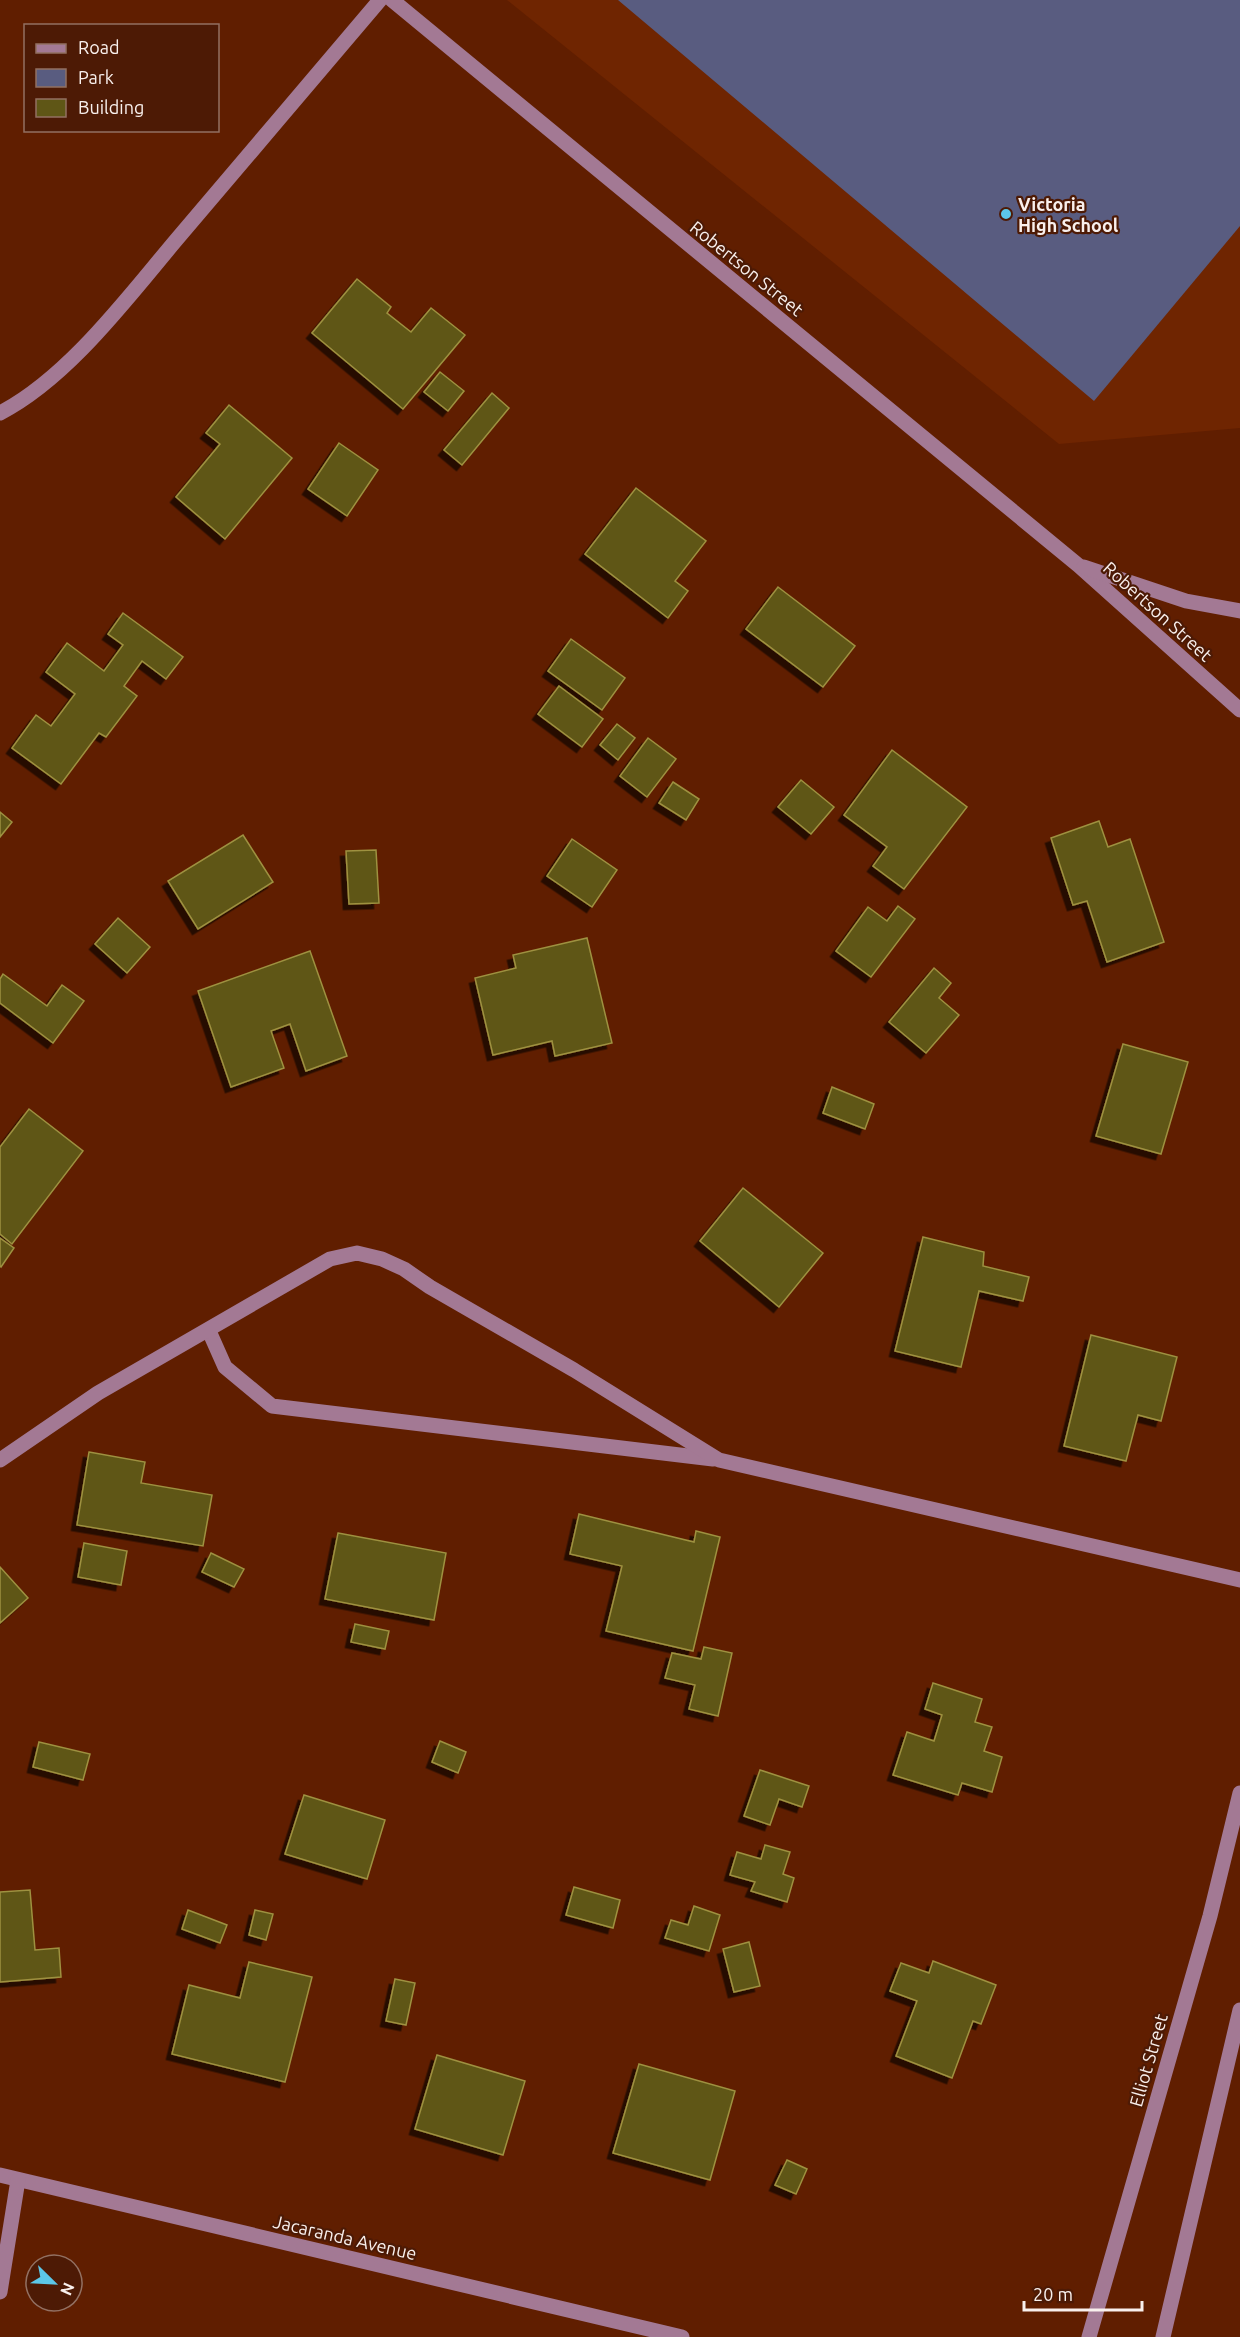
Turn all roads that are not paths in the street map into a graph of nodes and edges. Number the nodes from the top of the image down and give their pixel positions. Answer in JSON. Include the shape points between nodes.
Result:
{"nodes":[{"id":1,"x":380,"y":0,"type":"edge"},
{"id":2,"x":392,"y":0,"type":"edge"},
{"id":3,"x":0,"y":413,"type":"edge"},
{"id":4,"x":1078,"y":565,"type":"junction"},
{"id":5,"x":1240,"y":611,"type":"edge"},
{"id":6,"x":1240,"y":710,"type":"edge"},
{"id":7,"x":209,"y":1330,"type":"junction"},
{"id":8,"x":0,"y":1460,"type":"edge"},
{"id":9,"x":719,"y":1460,"type":"junction"},
{"id":10,"x":1240,"y":1580,"type":"edge"},
{"id":11,"x":1240,"y":1793,"type":"edge"},
{"id":12,"x":1240,"y":2010,"type":"edge"},
{"id":13,"x":0,"y":2175,"type":"edge"},
{"id":14,"x":18,"y":2180,"type":"junction"},
{"id":15,"x":0,"y":2292,"type":"edge"},
{"id":16,"x":681,"y":2337,"type":"edge"},
{"id":17,"x":1089,"y":2337,"type":"edge"},
{"id":18,"x":1163,"y":2337,"type":"edge"}],
"edges":[{"from":1,"to":3,"type":"street","via":[[78,352],[16,405]]},
{"from":2,"to":4,"type":"street","name":"Robertson Street"},
{"from":4,"to":5,"type":"street","name":"Robertson Street","via":[[1186,601]]},
{"from":4,"to":6,"type":"street","name":"Robertson Street"},
{"from":7,"to":8,"type":"street","via":[[98,1393]]},
{"from":7,"to":9,"type":"street","via":[[225,1367],[272,1407]]},
{"from":7,"to":9,"type":"street","via":[[330,1258],[357,1253],[382,1259],[574,1370]]},
{"from":9,"to":10,"type":"street"},
{"from":11,"to":17,"type":"street","name":"Elliot Street","via":[[1210,1916]]},
{"from":12,"to":18,"type":"street"},
{"from":13,"to":14,"type":"street","name":"Jacaranda Avenue"},
{"from":14,"to":15,"type":"street"},
{"from":14,"to":16,"type":"street","name":"Jacaranda Avenue"}]}
